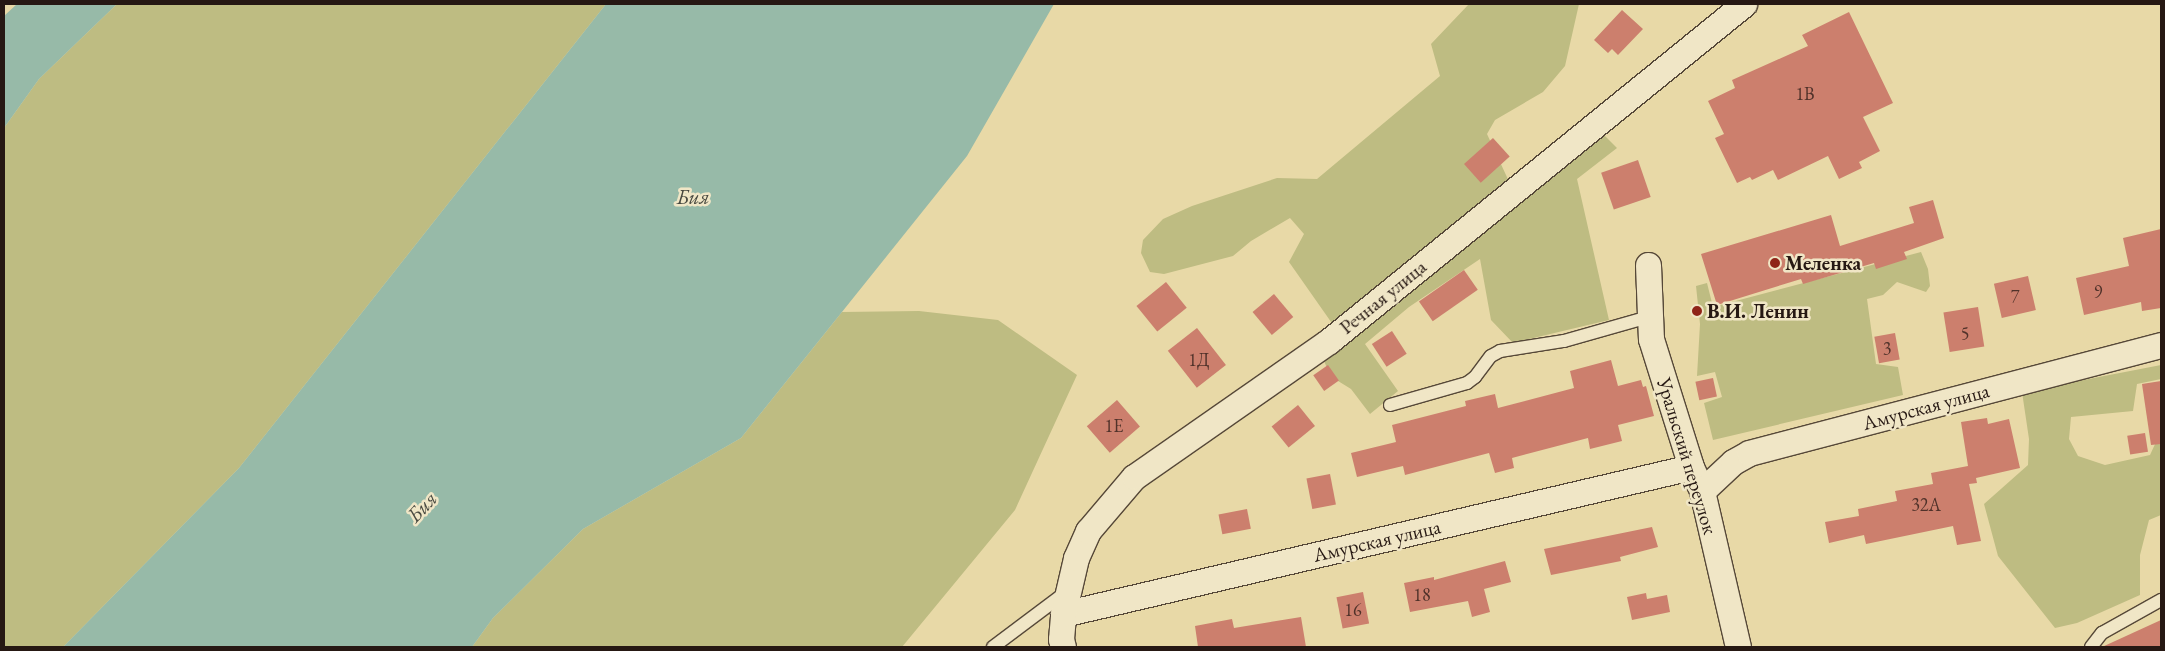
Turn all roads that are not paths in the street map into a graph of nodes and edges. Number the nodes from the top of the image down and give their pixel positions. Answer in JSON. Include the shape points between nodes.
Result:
{"nodes":[{"id":1,"x":1744,"y":4,"type":"edge"},
{"id":2,"x":1648,"y":265,"type":"dead end"},
{"id":3,"x":1648,"y":317,"type":"junction"},
{"id":4,"x":2161,"y":345,"type":"edge"},
{"id":5,"x":1390,"y":405,"type":"dead end"},
{"id":6,"x":1691,"y":468,"type":"junction"},
{"id":7,"x":1702,"y":491,"type":"junction"},
{"id":8,"x":1068,"y":589,"type":"junction"},
{"id":9,"x":2161,"y":600,"type":"edge"},
{"id":10,"x":1063,"y":614,"type":"junction"},
{"id":11,"x":993,"y":647,"type":"edge"},
{"id":12,"x":1063,"y":647,"type":"edge"},
{"id":13,"x":1738,"y":647,"type":"edge"},
{"id":14,"x":2091,"y":647,"type":"edge"}],
"edges":[{"from":1,"to":8,"type":"street","name":"Речная улица","via":[[1329,341],[1134,477],[1088,532],[1076,558]]},
{"from":2,"to":3,"type":"street","name":"Уральский переулок"},
{"from":3,"to":5,"type":"lane","via":[[1564,341],[1500,351],[1491,356],[1467,383]]},
{"from":3,"to":6,"type":"street","name":"Уральский переулок","via":[[1651,340]]},
{"from":4,"to":7,"type":"street","name":"Амурская улица","via":[[1749,453],[1733,462]]},
{"from":6,"to":7,"type":"street","name":"Уральский переулок"},
{"from":6,"to":10,"type":"street","name":"Амурская улица"},
{"from":7,"to":13,"type":"street","name":"Уральский переулок"},
{"from":8,"to":10,"type":"street","name":"Речная улица"},
{"from":8,"to":11,"type":"lane"},
{"from":9,"to":14,"type":"lane","via":[[2102,634]]},
{"from":10,"to":12,"type":"street","name":"Речная улица"}]}
